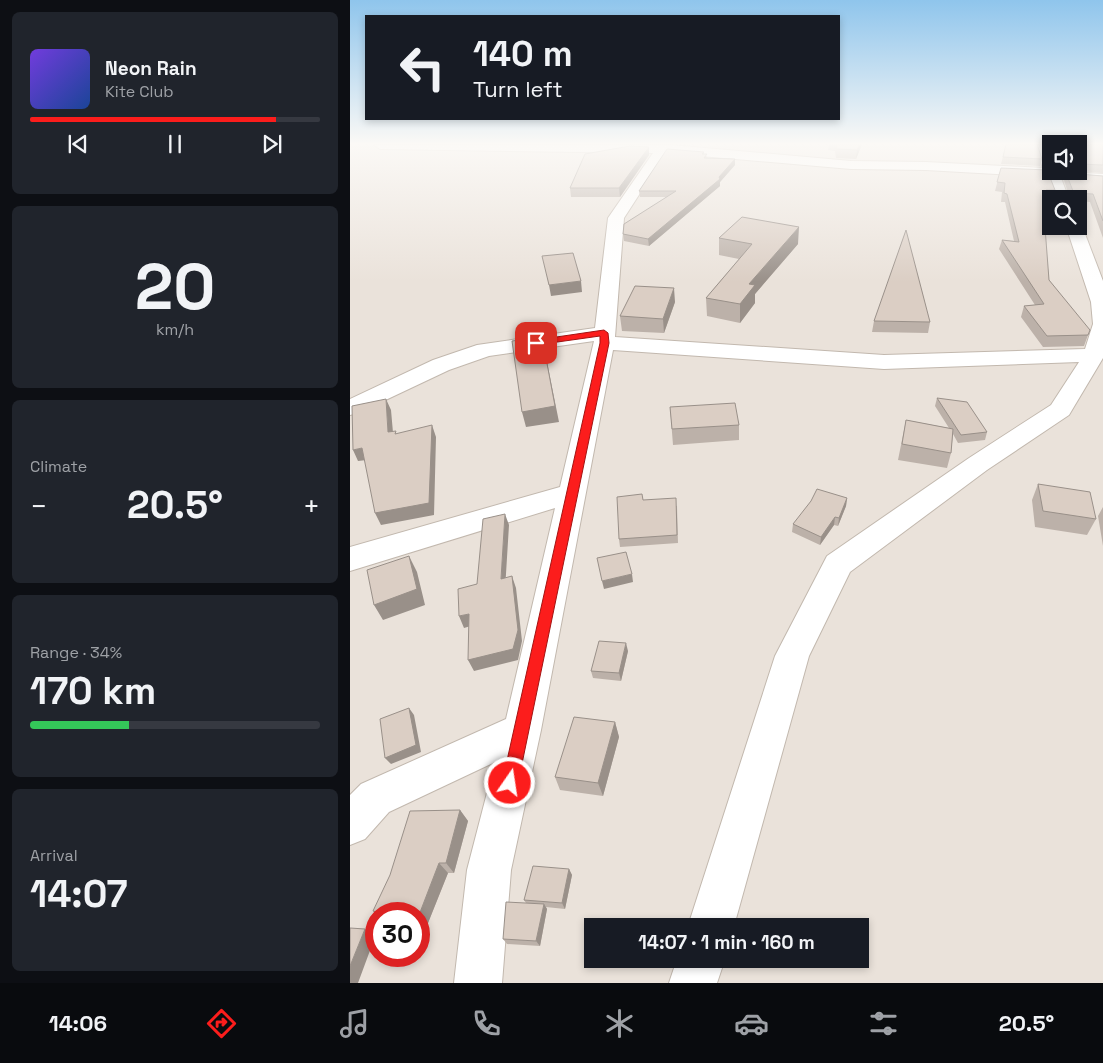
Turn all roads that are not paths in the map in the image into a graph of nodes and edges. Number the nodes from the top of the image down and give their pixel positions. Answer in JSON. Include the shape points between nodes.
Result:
{"nodes":[{"id":1,"x":634,"y":191,"type":"edge"},
{"id":2,"x":1077,"y":235,"type":"edge"},
{"id":3,"x":1102,"y":302,"type":"edge"},
{"id":4,"x":604,"y":338,"type":"junction"},
{"id":5,"x":1094,"y":355,"type":"junction"},
{"id":6,"x":350,"y":408,"type":"edge"},
{"id":7,"x":572,"y":493,"type":"junction"},
{"id":8,"x":350,"y":560,"type":"edge"},
{"id":9,"x":522,"y":730,"type":"junction"},
{"id":10,"x":350,"y":824,"type":"edge"},
{"id":11,"x":713,"y":918,"type":"edge"},
{"id":12,"x":698,"y":968,"type":"edge"},
{"id":13,"x":478,"y":983,"type":"edge"},
{"id":14,"x":694,"y":983,"type":"edge"}],
"edges":[{"from":1,"to":4,"type":"street","via":[[616,218]]},
{"from":2,"to":3,"type":"street"},
{"from":3,"to":5,"type":"street","via":[[1103,324]]},
{"from":4,"to":5,"type":"street","via":[[884,362]]},
{"from":4,"to":6,"type":"street","via":[[485,350],[441,365]]},
{"from":4,"to":7,"type":"street"},
{"from":5,"to":11,"type":"street","via":[[1060,410],[838,564],[792,656]]},
{"from":7,"to":8,"type":"street"},
{"from":7,"to":9,"type":"street"},
{"from":9,"to":10,"type":"street","via":[[375,798]]},
{"from":9,"to":13,"type":"street","via":[[489,870]]},
{"from":12,"to":14,"type":"street"}]}
